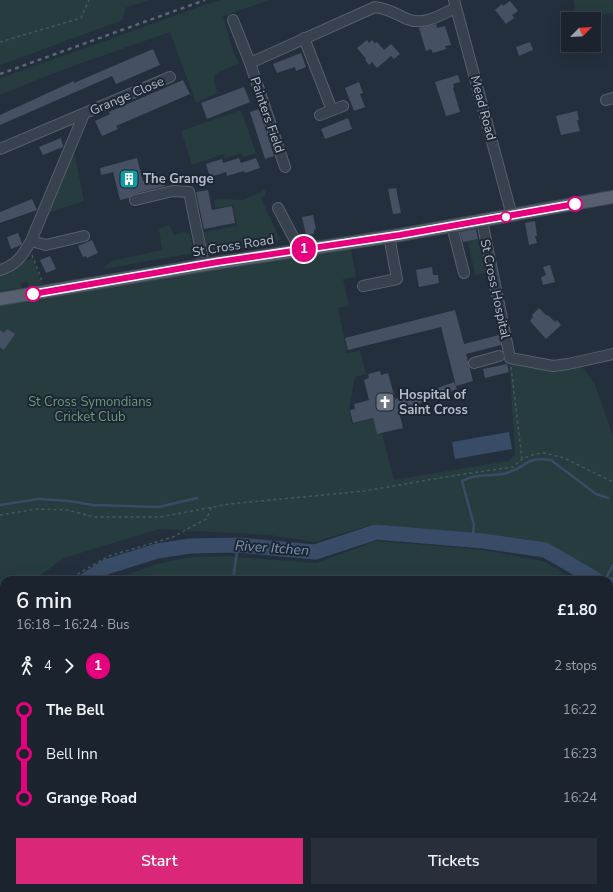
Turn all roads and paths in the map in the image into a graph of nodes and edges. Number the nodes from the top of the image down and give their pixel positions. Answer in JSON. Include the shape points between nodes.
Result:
{"nodes":[{"id":1,"x":89,"y":0,"type":"edge"},
{"id":2,"x":455,"y":4,"type":"edge"},
{"id":3,"x":233,"y":20,"type":"dead end"},
{"id":4,"x":304,"y":38,"type":"junction"},
{"id":5,"x":0,"y":42,"type":"edge"},
{"id":6,"x":250,"y":63,"type":"junction"},
{"id":7,"x":170,"y":78,"type":"dead end"},
{"id":8,"x":343,"y":106,"type":"dead end"},
{"id":9,"x":332,"y":110,"type":"junction"},
{"id":10,"x":84,"y":114,"type":"junction"},
{"id":11,"x":320,"y":115,"type":"dead end"},
{"id":12,"x":0,"y":149,"type":"edge"},
{"id":13,"x":285,"y":167,"type":"dead end"},
{"id":14,"x":613,"y":197,"type":"edge"},
{"id":15,"x":134,"y":200,"type":"dead end"},
{"id":16,"x":278,"y":208,"type":"dead end"},
{"id":17,"x":512,"y":216,"type":"junction"},
{"id":18,"x":482,"y":221,"type":"junction"},
{"id":19,"x":452,"y":226,"type":"junction"},
{"id":20,"x":84,"y":236,"type":"dead end"},
{"id":21,"x":389,"y":236,"type":"junction"},
{"id":22,"x":29,"y":244,"type":"junction"},
{"id":23,"x":300,"y":250,"type":"junction"},
{"id":24,"x":204,"y":265,"type":"junction"},
{"id":25,"x":0,"y":270,"type":"edge"},
{"id":26,"x":464,"y":273,"type":"dead end"},
{"id":27,"x":363,"y":286,"type":"dead end"},
{"id":28,"x":44,"y":287,"type":"dead end"},
{"id":29,"x":0,"y":299,"type":"edge"},
{"id":30,"x":613,"y":354,"type":"edge"},
{"id":31,"x":506,"y":356,"type":"junction"},
{"id":32,"x":474,"y":363,"type":"dead end"},
{"id":33,"x":522,"y":459,"type":"junction"},
{"id":34,"x":613,"y":482,"type":"edge"},
{"id":35,"x":213,"y":506,"type":"junction"},
{"id":36,"x":0,"y":515,"type":"edge"},
{"id":37,"x":74,"y":576,"type":"edge"}],
"edges":[{"from":1,"to":5,"type":"path","via":[[81,18]]},
{"from":2,"to":4,"type":"street","via":[[427,21],[409,20],[386,8],[375,6]]},
{"from":2,"to":17,"type":"street","name":"Mead Road"},
{"from":3,"to":6,"type":"street","name":"Painters Field"},
{"from":4,"to":6,"type":"street"},
{"from":4,"to":9,"type":"street"},
{"from":6,"to":13,"type":"street","name":"Painters Field"},
{"from":7,"to":10,"type":"street","name":"Grange Close"},
{"from":8,"to":9,"type":"street"},
{"from":9,"to":11,"type":"street"},
{"from":10,"to":12,"type":"street","name":"Grange Close"},
{"from":10,"to":22,"type":"street"},
{"from":14,"to":17,"type":"main road","name":"St Cross Road"},
{"from":15,"to":24,"type":"street","via":[[173,191],[189,192]]},
{"from":16,"to":23,"type":"street"},
{"from":17,"to":18,"type":"main road","name":"St Cross Road"},
{"from":18,"to":19,"type":"main road","name":"St Cross Road"},
{"from":18,"to":31,"type":"street","name":"St Cross Hospital"},
{"from":19,"to":21,"type":"main road","name":"St Cross Road"},
{"from":19,"to":26,"type":"street"},
{"from":20,"to":22,"type":"street","via":[[46,245]]},
{"from":21,"to":23,"type":"main road","name":"St Cross Road"},
{"from":21,"to":27,"type":"street","via":[[397,280]]},
{"from":22,"to":25,"type":"street","via":[[14,264]]},
{"from":22,"to":28,"type":"path"},
{"from":23,"to":24,"type":"main road","name":"St Cross Road"},
{"from":24,"to":29,"type":"main road","name":"St Cross Road"},
{"from":30,"to":31,"type":"street","via":[[553,366]]},
{"from":31,"to":32,"type":"street"},
{"from":31,"to":33,"type":"path"},
{"from":33,"to":34,"type":"path","via":[[545,453],[564,458]]},
{"from":33,"to":35,"type":"path","via":[[513,468],[365,491]]},
{"from":35,"to":36,"type":"path","via":[[160,517],[94,517],[68,510],[38,509]]},
{"from":35,"to":37,"type":"path","via":[[206,519],[173,537],[109,556]]}]}
